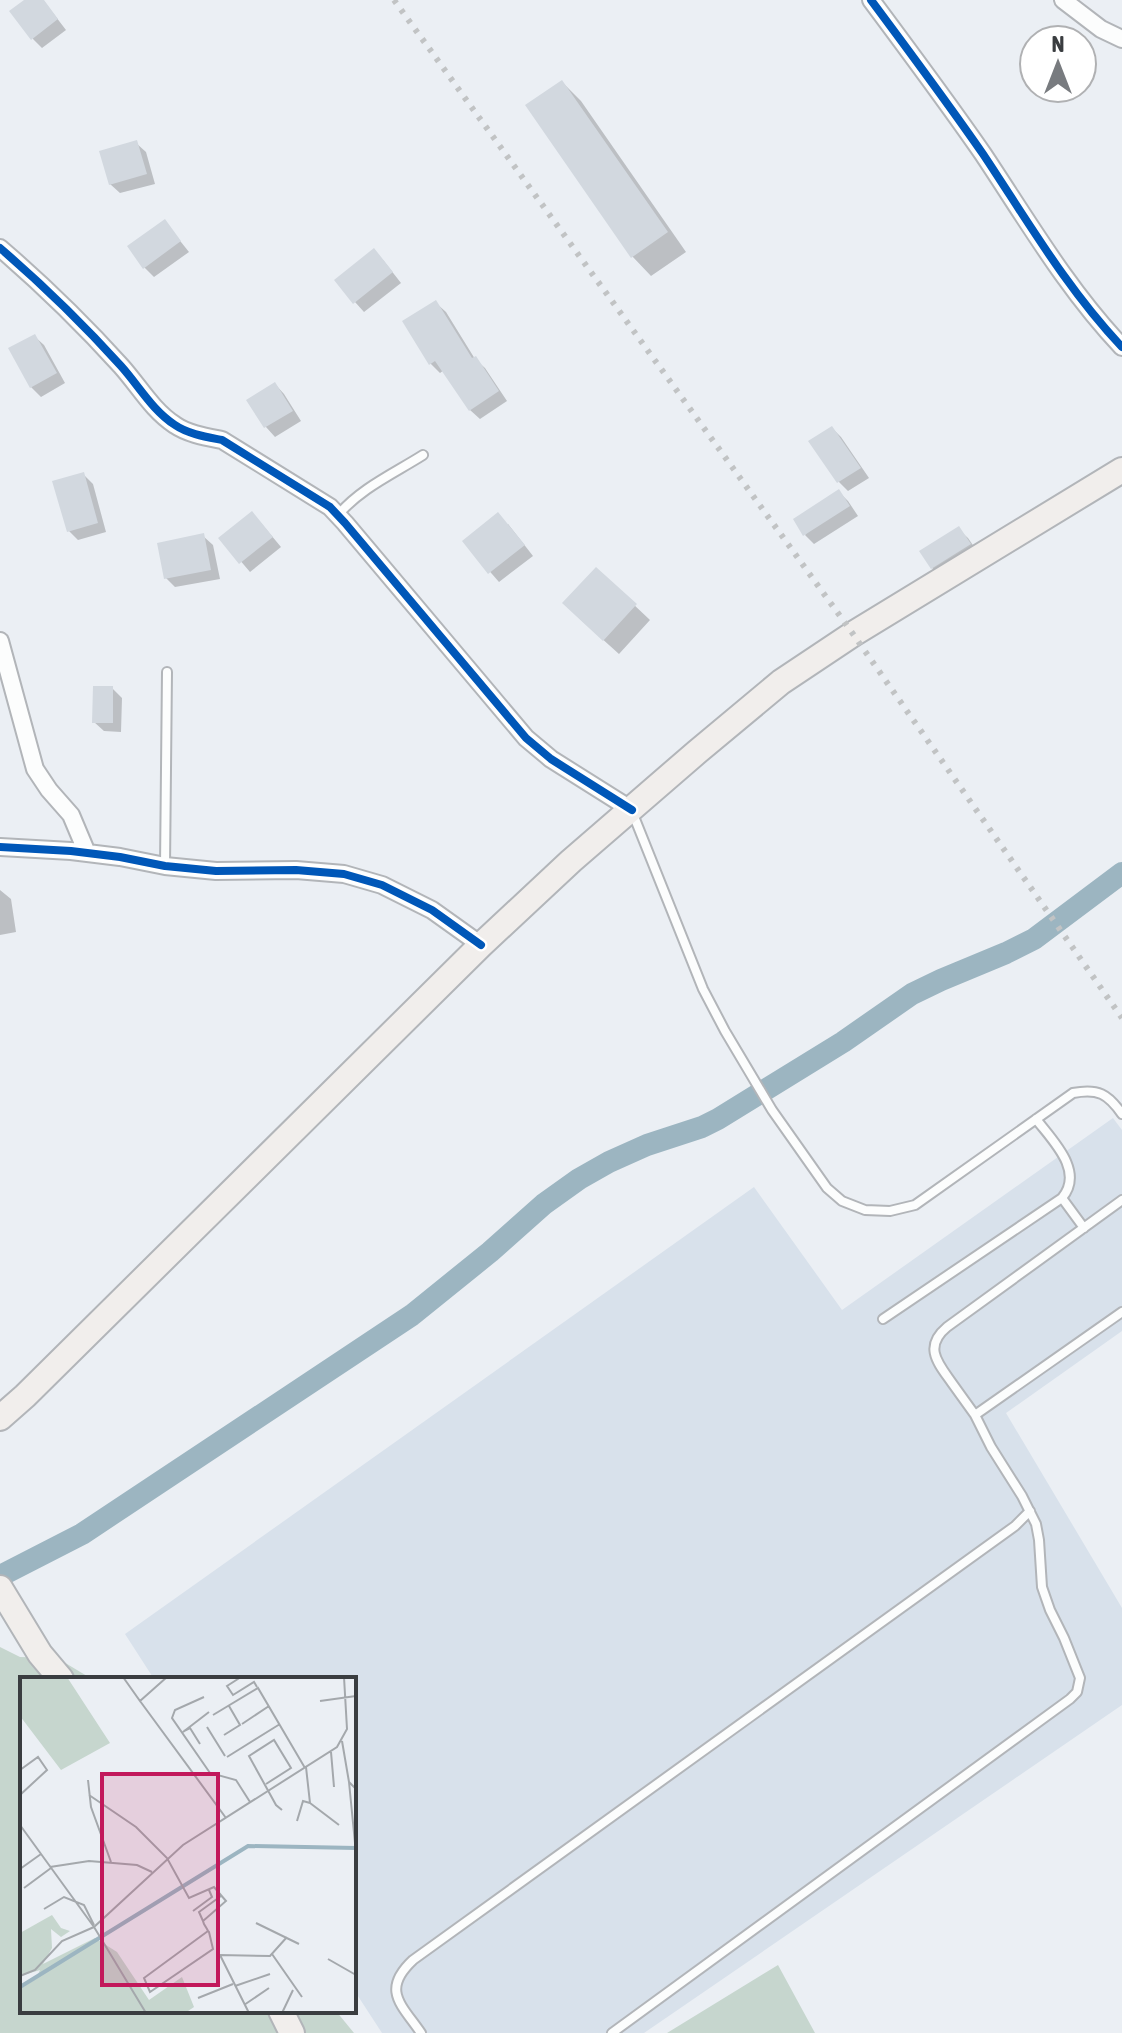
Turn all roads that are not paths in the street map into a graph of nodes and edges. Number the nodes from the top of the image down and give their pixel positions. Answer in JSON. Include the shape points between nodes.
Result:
{"nodes":[{"id":1,"x":871,"y":0,"type":"edge"},
{"id":2,"x":1063,"y":0,"type":"edge"},
{"id":3,"x":1122,"y":39,"type":"edge"},
{"id":4,"x":0,"y":248,"type":"edge"},
{"id":5,"x":1122,"y":347,"type":"edge"},
{"id":6,"x":423,"y":455,"type":"dead end"},
{"id":7,"x":1122,"y":470,"type":"edge"},
{"id":8,"x":338,"y":515,"type":"junction"},
{"id":9,"x":0,"y":641,"type":"edge"},
{"id":10,"x":167,"y":672,"type":"dead end"},
{"id":11,"x":632,"y":810,"type":"junction"},
{"id":12,"x":0,"y":847,"type":"edge"},
{"id":13,"x":87,"y":853,"type":"junction"},
{"id":14,"x":165,"y":866,"type":"junction"},
{"id":15,"x":481,"y":945,"type":"junction"},
{"id":16,"x":1122,"y":1114,"type":"edge"},
{"id":17,"x":1036,"y":1119,"type":"junction"},
{"id":18,"x":1062,"y":1198,"type":"junction"},
{"id":19,"x":1122,"y":1200,"type":"edge"},
{"id":20,"x":1084,"y":1228,"type":"junction"},
{"id":21,"x":1122,"y":1312,"type":"edge"},
{"id":22,"x":883,"y":1319,"type":"dead end"},
{"id":23,"x":975,"y":1415,"type":"junction"},
{"id":24,"x":0,"y":1418,"type":"edge"},
{"id":25,"x":1030,"y":1511,"type":"junction"},
{"id":26,"x":5,"y":1595,"type":"edge"},
{"id":27,"x":59,"y":1677,"type":"edge"},
{"id":28,"x":282,"y":2013,"type":"edge"},
{"id":29,"x":292,"y":2033,"type":"edge"},
{"id":30,"x":421,"y":2033,"type":"edge"},
{"id":31,"x":612,"y":2033,"type":"edge"}],
"edges":[{"from":1,"to":5,"type":"street","via":[[1081,300]]},
{"from":2,"to":3,"type":"street"},
{"from":4,"to":8,"type":"street","via":[[43,285],[177,427],[222,440]]},
{"from":6,"to":8,"type":"lane","via":[[363,490]]},
{"from":7,"to":11,"type":"main road","via":[[781,682]]},
{"from":8,"to":11,"type":"street","via":[[526,738]]},
{"from":9,"to":13,"type":"street","via":[[35,769],[71,815]]},
{"from":10,"to":14,"type":"lane"},
{"from":11,"to":15,"type":"main road"},
{"from":11,"to":17,"type":"lane","via":[[703,989],[772,1110],[842,1201],[865,1210],[915,1205]]},
{"from":12,"to":13,"type":"street"},
{"from":13,"to":14,"type":"street"},
{"from":14,"to":15,"type":"street","via":[[344,874],[382,885],[432,910]]},
{"from":15,"to":24,"type":"main road"},
{"from":16,"to":17,"type":"lane","via":[[1112,1099],[1087,1090],[1073,1093]]},
{"from":17,"to":18,"type":"lane","via":[[1068,1164],[1070,1185]]},
{"from":18,"to":20,"type":"lane"},
{"from":18,"to":22,"type":"lane"},
{"from":19,"to":20,"type":"lane"},
{"from":20,"to":23,"type":"lane","via":[[936,1338],[936,1359]]},
{"from":21,"to":23,"type":"lane"},
{"from":23,"to":25,"type":"lane"},
{"from":25,"to":30,"type":"lane","via":[[413,1960],[400,1974],[396,1991]]},
{"from":25,"to":31,"type":"lane","via":[[1039,1540],[1042,1587],[1080,1678],[1077,1692]]},
{"from":26,"to":27,"type":"main road"},
{"from":28,"to":29,"type":"main road"}]}
